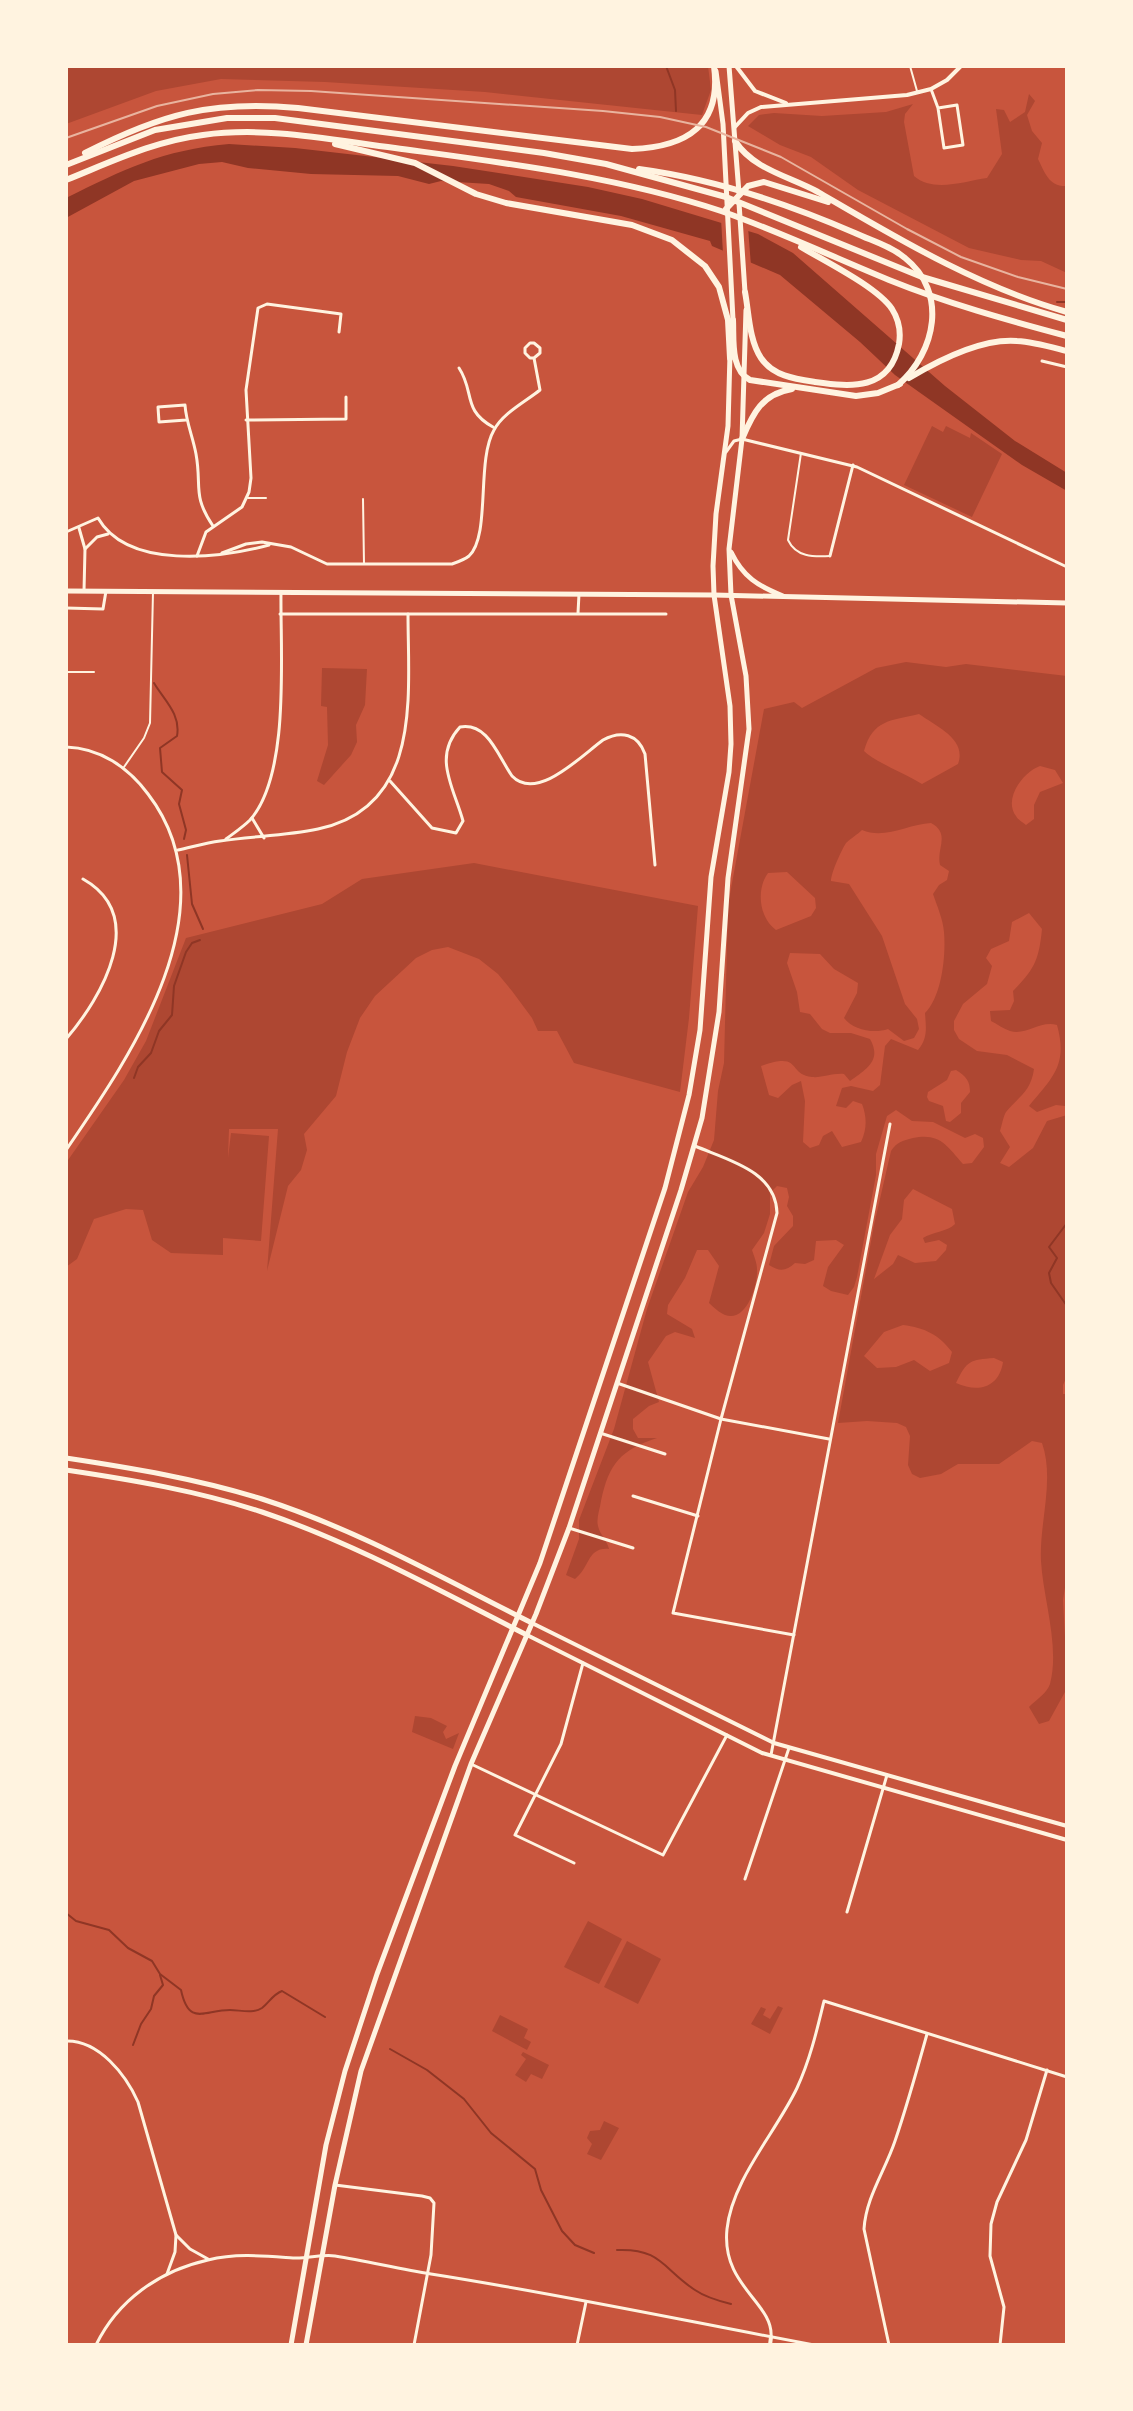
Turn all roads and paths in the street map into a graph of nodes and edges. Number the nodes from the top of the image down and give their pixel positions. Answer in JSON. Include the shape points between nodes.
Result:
{"nodes":[{"id":1,"x":714,"y":66,"type":"edge"},
{"id":2,"x":729,"y":66,"type":"edge"},
{"id":3,"x":736,"y":66,"type":"edge"},
{"id":4,"x":910,"y":66,"type":"edge"},
{"id":5,"x":961,"y":66,"type":"edge"},
{"id":6,"x":931,"y":89,"type":"junction"},
{"id":7,"x":917,"y":92,"type":"junction"},
{"id":8,"x":788,"y":104,"type":"junction"},
{"id":9,"x":938,"y":108,"type":"junction"},
{"id":10,"x":734,"y":128,"type":"junction"},
{"id":11,"x":297,"y":135,"type":"junction"},
{"id":12,"x":735,"y":141,"type":"junction"},
{"id":13,"x":66,"y":163,"type":"edge"},
{"id":14,"x":606,"y":164,"type":"junction"},
{"id":15,"x":66,"y":180,"type":"edge"},
{"id":16,"x":739,"y":194,"type":"junction"},
{"id":17,"x":839,"y":205,"type":"junction"},
{"id":18,"x":726,"y":209,"type":"junction"},
{"id":19,"x":785,"y":236,"type":"junction"},
{"id":20,"x":745,"y":292,"type":"junction"},
{"id":21,"x":1067,"y":312,"type":"edge"},
{"id":22,"x":733,"y":320,"type":"junction"},
{"id":23,"x":1067,"y":320,"type":"edge"},
{"id":24,"x":339,"y":332,"type":"dead end"},
{"id":25,"x":1067,"y":336,"type":"edge"},
{"id":26,"x":1067,"y":351,"type":"edge"},
{"id":27,"x":534,"y":358,"type":"dead end"},
{"id":28,"x":730,"y":358,"type":"junction"},
{"id":29,"x":1042,"y":361,"type":"dead end"},
{"id":30,"x":1067,"y":367,"type":"edge"},
{"id":31,"x":459,"y":368,"type":"dead end"},
{"id":32,"x":746,"y":378,"type":"junction"},
{"id":33,"x":898,"y":385,"type":"junction"},
{"id":34,"x":799,"y":388,"type":"junction"},
{"id":35,"x":346,"y":397,"type":"dead end"},
{"id":36,"x":186,"y":420,"type":"junction"},
{"id":37,"x":246,"y":420,"type":"junction"},
{"id":38,"x":495,"y":428,"type":"junction"},
{"id":39,"x":742,"y":439,"type":"junction"},
{"id":40,"x":802,"y":452,"type":"junction"},
{"id":41,"x":722,"y":461,"type":"junction"},
{"id":42,"x":853,"y":465,"type":"junction"},
{"id":43,"x":247,"y":498,"type":"junction"},
{"id":44,"x":266,"y":498,"type":"dead end"},
{"id":45,"x":363,"y":499,"type":"dead end"},
{"id":46,"x":213,"y":526,"type":"junction"},
{"id":47,"x":79,"y":528,"type":"junction"},
{"id":48,"x":66,"y":532,"type":"edge"},
{"id":49,"x":109,"y":534,"type":"junction"},
{"id":50,"x":85,"y":549,"type":"junction"},
{"id":51,"x":729,"y":549,"type":"junction"},
{"id":52,"x":197,"y":556,"type":"junction"},
{"id":53,"x":830,"y":556,"type":"joint"},
{"id":54,"x":364,"y":565,"type":"junction"},
{"id":55,"x":1067,"y":567,"type":"edge"},
{"id":56,"x":66,"y":591,"type":"edge"},
{"id":57,"x":84,"y":591,"type":"junction"},
{"id":58,"x":106,"y":591,"type":"junction"},
{"id":59,"x":153,"y":591,"type":"junction"},
{"id":60,"x":281,"y":592,"type":"junction"},
{"id":61,"x":579,"y":594,"type":"junction"},
{"id":62,"x":714,"y":595,"type":"junction"},
{"id":63,"x":731,"y":595,"type":"junction"},
{"id":64,"x":783,"y":596,"type":"junction"},
{"id":65,"x":1067,"y":603,"type":"edge"},
{"id":66,"x":66,"y":608,"type":"edge"},
{"id":67,"x":578,"y":613,"type":"junction"},
{"id":68,"x":280,"y":614,"type":"junction"},
{"id":69,"x":408,"y":614,"type":"junction"},
{"id":70,"x":666,"y":614,"type":"dead end"},
{"id":71,"x":66,"y":672,"type":"edge"},
{"id":72,"x":94,"y":672,"type":"dead end"},
{"id":73,"x":66,"y":747,"type":"edge"},
{"id":74,"x":124,"y":767,"type":"junction"},
{"id":75,"x":390,"y":781,"type":"junction"},
{"id":76,"x":252,"y":818,"type":"junction"},
{"id":77,"x":264,"y":838,"type":"junction"},
{"id":78,"x":224,"y":840,"type":"junction"},
{"id":79,"x":177,"y":850,"type":"junction"},
{"id":80,"x":655,"y":865,"type":"dead end"},
{"id":81,"x":83,"y":879,"type":"dead end"},
{"id":82,"x":66,"y":1039,"type":"edge"},
{"id":83,"x":890,"y":1124,"type":"dead end"},
{"id":84,"x":695,"y":1146,"type":"junction"},
{"id":85,"x":66,"y":1150,"type":"edge"},
{"id":86,"x":617,"y":1383,"type":"junction"},
{"id":87,"x":721,"y":1419,"type":"junction"},
{"id":88,"x":600,"y":1433,"type":"junction"},
{"id":89,"x":829,"y":1439,"type":"junction"},
{"id":90,"x":665,"y":1454,"type":"dead end"},
{"id":91,"x":66,"y":1458,"type":"edge"},
{"id":92,"x":66,"y":1470,"type":"edge"},
{"id":93,"x":633,"y":1496,"type":"dead end"},
{"id":94,"x":698,"y":1516,"type":"junction"},
{"id":95,"x":569,"y":1528,"type":"junction"},
{"id":96,"x":633,"y":1548,"type":"dead end"},
{"id":97,"x":519,"y":1617,"type":"junction"},
{"id":98,"x":532,"y":1623,"type":"junction"},
{"id":99,"x":514,"y":1628,"type":"junction"},
{"id":100,"x":527,"y":1635,"type":"junction"},
{"id":101,"x":794,"y":1635,"type":"junction"},
{"id":102,"x":583,"y":1663,"type":"junction"},
{"id":103,"x":668,"y":1691,"type":"junction"},
{"id":104,"x":662,"y":1703,"type":"junction"},
{"id":105,"x":727,"y":1735,"type":"junction"},
{"id":106,"x":774,"y":1743,"type":"junction"},
{"id":107,"x":789,"y":1748,"type":"junction"},
{"id":108,"x":771,"y":1755,"type":"junction"},
{"id":109,"x":786,"y":1760,"type":"junction"},
{"id":110,"x":471,"y":1764,"type":"junction"},
{"id":111,"x":887,"y":1775,"type":"junction"},
{"id":112,"x":883,"y":1788,"type":"junction"},
{"id":113,"x":534,"y":1794,"type":"junction"},
{"id":114,"x":1067,"y":1826,"type":"edge"},
{"id":115,"x":1067,"y":1840,"type":"edge"},
{"id":116,"x":574,"y":1863,"type":"dead end"},
{"id":117,"x":745,"y":1879,"type":"dead end"},
{"id":118,"x":847,"y":1912,"type":"dead end"},
{"id":119,"x":927,"y":2033,"type":"junction"},
{"id":120,"x":66,"y":2041,"type":"edge"},
{"id":121,"x":1047,"y":2070,"type":"junction"},
{"id":122,"x":1067,"y":2077,"type":"edge"},
{"id":123,"x":335,"y":2185,"type":"junction"},
{"id":124,"x":176,"y":2235,"type":"junction"},
{"id":125,"x":322,"y":2256,"type":"junction"},
{"id":126,"x":308,"y":2257,"type":"junction"},
{"id":127,"x":209,"y":2259,"type":"junction"},
{"id":128,"x":167,"y":2274,"type":"junction"},
{"id":129,"x":427,"y":2274,"type":"junction"},
{"id":130,"x":586,"y":2302,"type":"junction"},
{"id":131,"x":771,"y":2337,"type":"junction"},
{"id":132,"x":96,"y":2345,"type":"edge"},
{"id":133,"x":291,"y":2345,"type":"edge"},
{"id":134,"x":306,"y":2345,"type":"edge"},
{"id":135,"x":414,"y":2345,"type":"edge"},
{"id":136,"x":577,"y":2345,"type":"edge"},
{"id":137,"x":770,"y":2345,"type":"edge"},
{"id":138,"x":814,"y":2345,"type":"edge"},
{"id":139,"x":889,"y":2345,"type":"edge"},
{"id":140,"x":1000,"y":2345,"type":"edge"}],
"edges":[{"from":1,"to":13,"type":"highway","via":[[716,89],[708,116],[691,132],[658,146],[632,149],[298,108],[227,105],[125,132]]},
{"from":1,"to":18,"type":"main road","via":[[723,124]]},
{"from":2,"to":10,"type":"main road"},
{"from":3,"to":8,"type":"street","via":[[755,91]]},
{"from":4,"to":7,"type":"lane"},
{"from":5,"to":6,"type":"street"},
{"from":6,"to":7,"type":"street"},
{"from":6,"to":9,"type":"street"},
{"from":7,"to":8,"type":"street"},
{"from":8,"to":10,"type":"street","via":[[754,110]]},
{"from":9,"to":9,"type":"street","via":[[944,148],[963,145],[957,105]]},
{"from":10,"to":12,"type":"main road"},
{"from":11,"to":15,"type":"highway","via":[[254,132],[181,138]]},
{"from":11,"to":19,"type":"highway","via":[[603,179],[695,203]]},
{"from":11,"to":28,"type":"highway","via":[[403,159],[476,194],[515,206],[661,234],[705,266],[722,293]]},
{"from":12,"to":16,"type":"main road"},
{"from":12,"to":17,"type":"highway","via":[[752,159]]},
{"from":13,"to":14,"type":"highway","via":[[155,130],[227,118],[297,121]]},
{"from":14,"to":23,"type":"highway","via":[[726,197],[922,277]]},
{"from":14,"to":33,"type":"highway","via":[[716,184],[812,214],[905,258],[932,301],[932,328],[914,369]]},
{"from":16,"to":17,"type":"highway","via":[[757,183],[778,184]]},
{"from":16,"to":18,"type":"highway"},
{"from":16,"to":20,"type":"main road"},
{"from":17,"to":21,"type":"highway","via":[[991,284]]},
{"from":18,"to":22,"type":"main road"},
{"from":19,"to":20,"type":"highway","via":[[884,299],[896,315],[900,334],[895,358],[879,376],[860,385],[799,379],[772,369],[756,347]]},
{"from":19,"to":25,"type":"highway","via":[[918,291]]},
{"from":20,"to":32,"type":"main road"},
{"from":22,"to":28,"type":"main road"},
{"from":22,"to":32,"type":"highway","via":[[737,368]]},
{"from":24,"to":37,"type":"street","via":[[341,314],[267,304],[258,308]]},
{"from":26,"to":33,"type":"highway","via":[[1027,342],[984,345]]},
{"from":27,"to":38,"type":"street","via":[[540,390]]},
{"from":28,"to":41,"type":"main road"},
{"from":29,"to":30,"type":"street"},
{"from":31,"to":38,"type":"street","via":[[467,380],[470,407]]},
{"from":32,"to":34,"type":"highway"},
{"from":32,"to":39,"type":"main road"},
{"from":33,"to":34,"type":"highway","via":[[856,396]]},
{"from":34,"to":39,"type":"highway","via":[[759,404]]},
{"from":35,"to":37,"type":"street","via":[[346,419]]},
{"from":36,"to":36,"type":"street","via":[[185,405],[158,407],[159,422]]},
{"from":36,"to":46,"type":"street","via":[[197,460],[199,503]]},
{"from":37,"to":43,"type":"street","via":[[251,478]]},
{"from":38,"to":54,"type":"street","via":[[486,450],[479,532],[471,554],[452,564]]},
{"from":39,"to":40,"type":"street"},
{"from":39,"to":41,"type":"street","via":[[731,445]]},
{"from":39,"to":51,"type":"main road"},
{"from":40,"to":42,"type":"street"},
{"from":40,"to":53,"type":"lane","via":[[788,540],[800,553]]},
{"from":41,"to":62,"type":"main road"},
{"from":42,"to":53,"type":"street"},
{"from":42,"to":55,"type":"street"},
{"from":43,"to":44,"type":"lane"},
{"from":43,"to":46,"type":"street"},
{"from":45,"to":54,"type":"lane"},
{"from":46,"to":52,"type":"street"},
{"from":47,"to":48,"type":"street"},
{"from":47,"to":49,"type":"street","via":[[98,518]]},
{"from":47,"to":50,"type":"street"},
{"from":49,"to":50,"type":"street"},
{"from":49,"to":52,"type":"street","via":[[164,555]]},
{"from":50,"to":57,"type":"street"},
{"from":51,"to":63,"type":"main road"},
{"from":51,"to":64,"type":"main road","via":[[751,581]]},
{"from":52,"to":54,"type":"street","via":[[273,544],[327,564]]},
{"from":56,"to":57,"type":"main road"},
{"from":57,"to":58,"type":"main road"},
{"from":58,"to":59,"type":"main road"},
{"from":58,"to":66,"type":"street","via":[[103,609]]},
{"from":59,"to":60,"type":"main road"},
{"from":59,"to":74,"type":"lane","via":[[151,716],[148,732]]},
{"from":60,"to":61,"type":"main road"},
{"from":60,"to":68,"type":"street"},
{"from":61,"to":62,"type":"main road"},
{"from":61,"to":67,"type":"street"},
{"from":62,"to":63,"type":"main road"},
{"from":62,"to":97,"type":"main road","via":[[732,724],[711,877],[695,1067],[661,1202]]},
{"from":63,"to":64,"type":"main road"},
{"from":63,"to":84,"type":"main road","via":[[746,676],[749,729],[728,878],[719,1012]]},
{"from":64,"to":65,"type":"main road"},
{"from":67,"to":69,"type":"street"},
{"from":67,"to":70,"type":"street"},
{"from":68,"to":69,"type":"street"},
{"from":68,"to":76,"type":"street","via":[[278,740],[271,774]]},
{"from":69,"to":75,"type":"street","via":[[408,718]]},
{"from":71,"to":72,"type":"lane"},
{"from":73,"to":74,"type":"street"},
{"from":74,"to":79,"type":"street","via":[[153,800]]},
{"from":75,"to":77,"type":"street","via":[[369,804],[342,821]]},
{"from":75,"to":80,"type":"street","via":[[432,828],[456,833],[463,821],[445,770],[448,745],[460,727],[484,732],[512,776],[528,785],[550,779],[611,735],[629,736],[641,745],[647,761]]},
{"from":76,"to":77,"type":"street"},
{"from":76,"to":78,"type":"street"},
{"from":77,"to":78,"type":"street"},
{"from":78,"to":79,"type":"street"},
{"from":79,"to":85,"type":"street","via":[[179,920],[162,979],[118,1071]]},
{"from":81,"to":82,"type":"street","via":[[107,899],[117,934],[101,986]]},
{"from":83,"to":89,"type":"street"},
{"from":84,"to":86,"type":"main road"},
{"from":84,"to":87,"type":"street","via":[[755,1173],[777,1198],[767,1255]]},
{"from":86,"to":87,"type":"street"},
{"from":86,"to":88,"type":"main road"},
{"from":87,"to":89,"type":"street"},
{"from":87,"to":94,"type":"street"},
{"from":88,"to":90,"type":"street"},
{"from":88,"to":95,"type":"main road"},
{"from":89,"to":101,"type":"street"},
{"from":91,"to":97,"type":"main road","via":[[163,1473],[273,1503],[363,1539]]},
{"from":92,"to":99,"type":"main road","via":[[172,1488],[287,1521]]},
{"from":93,"to":94,"type":"street"},
{"from":94,"to":101,"type":"street","via":[[673,1613]]},
{"from":95,"to":96,"type":"street"},
{"from":95,"to":98,"type":"main road"},
{"from":97,"to":98,"type":"main road"},
{"from":97,"to":99,"type":"main road"},
{"from":98,"to":100,"type":"main road"},
{"from":98,"to":103,"type":"street"},
{"from":99,"to":100,"type":"main road"},
{"from":99,"to":126,"type":"main road","via":[[455,1766],[349,2059],[326,2145]]},
{"from":100,"to":102,"type":"street"},
{"from":100,"to":110,"type":"main road"},
{"from":101,"to":106,"type":"street"},
{"from":102,"to":104,"type":"street"},
{"from":102,"to":113,"type":"street","via":[[561,1744]]},
{"from":103,"to":104,"type":"street"},
{"from":103,"to":106,"type":"street"},
{"from":104,"to":105,"type":"street"},
{"from":105,"to":108,"type":"street"},
{"from":105,"to":113,"type":"street","via":[[664,1855]]},
{"from":106,"to":107,"type":"street"},
{"from":106,"to":108,"type":"street"},
{"from":107,"to":109,"type":"street"},
{"from":107,"to":111,"type":"street"},
{"from":108,"to":109,"type":"street"},
{"from":109,"to":112,"type":"street"},
{"from":109,"to":117,"type":"street"},
{"from":110,"to":113,"type":"street"},
{"from":110,"to":123,"type":"main road","via":[[361,2071]]},
{"from":111,"to":112,"type":"street"},
{"from":111,"to":114,"type":"street"},
{"from":112,"to":115,"type":"street"},
{"from":112,"to":118,"type":"street"},
{"from":113,"to":116,"type":"street","via":[[515,1835]]},
{"from":119,"to":121,"type":"street"},
{"from":119,"to":131,"type":"street","via":[[824,2001],[797,2090],[738,2191],[726,2230],[731,2268],[771,2323]]},
{"from":119,"to":139,"type":"street","via":[[865,2219]]},
{"from":120,"to":124,"type":"street","via":[[102,2055],[133,2091]]},
{"from":121,"to":122,"type":"street"},
{"from":121,"to":140,"type":"street","via":[[1026,2140],[991,2224],[990,2256],[1004,2307]]},
{"from":123,"to":125,"type":"main road"},
{"from":123,"to":129,"type":"street","via":[[430,2198],[435,2215]]},
{"from":124,"to":127,"type":"street"},
{"from":124,"to":128,"type":"street"},
{"from":125,"to":126,"type":"street"},
{"from":125,"to":129,"type":"street"},
{"from":125,"to":134,"type":"main road"},
{"from":126,"to":127,"type":"street"},
{"from":126,"to":133,"type":"main road"},
{"from":127,"to":128,"type":"street"},
{"from":128,"to":132,"type":"street","via":[[125,2303]]},
{"from":129,"to":130,"type":"street"},
{"from":129,"to":135,"type":"street"},
{"from":130,"to":131,"type":"street"},
{"from":130,"to":136,"type":"street"},
{"from":131,"to":137,"type":"street"},
{"from":131,"to":138,"type":"street"}]}
